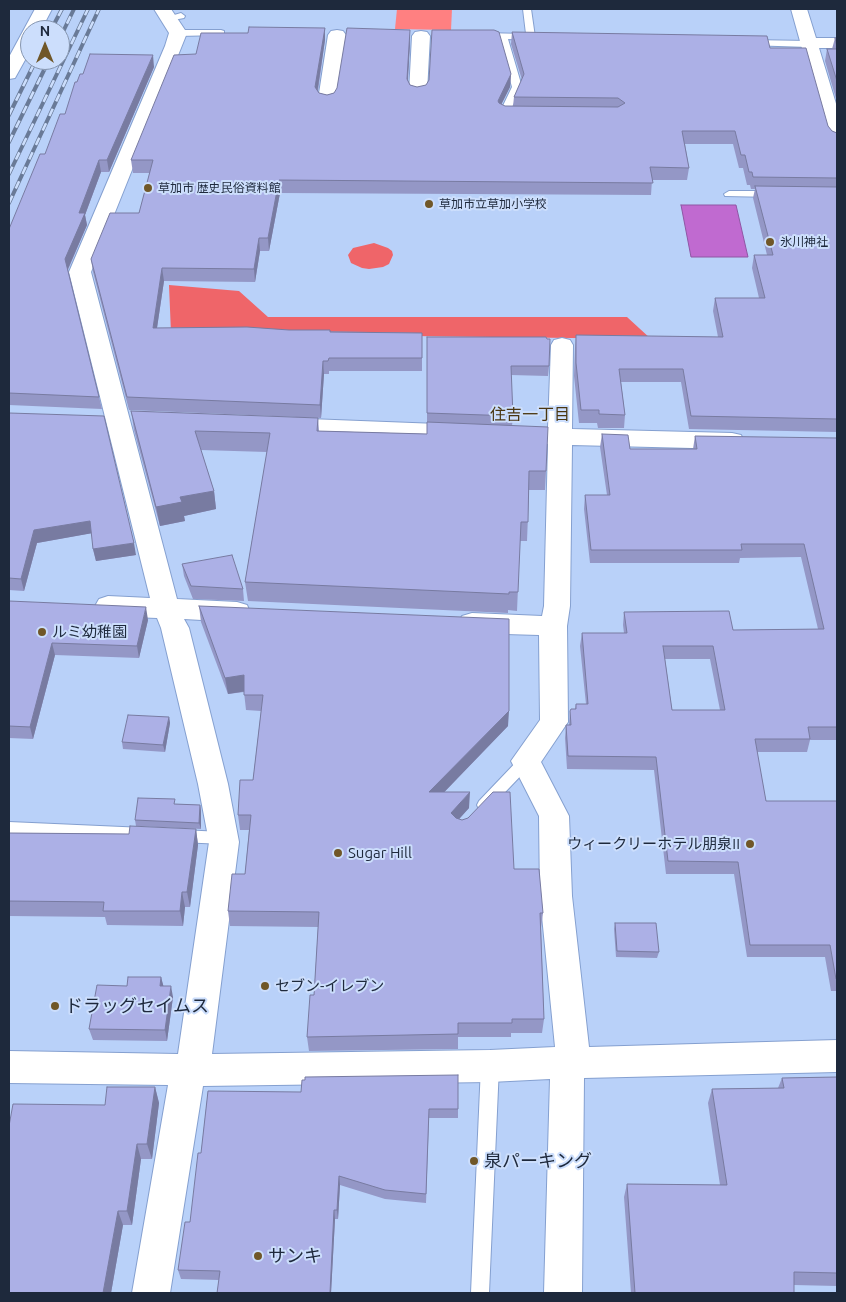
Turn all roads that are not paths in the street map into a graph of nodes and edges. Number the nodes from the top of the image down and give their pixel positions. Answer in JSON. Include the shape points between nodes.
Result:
{"nodes":[{"id":1,"x":527,"y":9,"type":"edge"},
{"id":2,"x":799,"y":9,"type":"edge"},
{"id":3,"x":172,"y":19,"type":"edge"},
{"id":4,"x":234,"y":33,"type":"edge"},
{"id":5,"x":337,"y":35,"type":"dead end"},
{"id":6,"x":421,"y":36,"type":"dead end"},
{"id":7,"x":475,"y":36,"type":"edge"},
{"id":8,"x":502,"y":37,"type":"junction"},
{"id":9,"x":531,"y":37,"type":"junction"},
{"id":10,"x":540,"y":38,"type":"edge"},
{"id":11,"x":738,"y":43,"type":"edge"},
{"id":12,"x":809,"y":43,"type":"junction"},
{"id":13,"x":837,"y":43,"type":"edge"},
{"id":14,"x":20,"y":53,"type":"edge"},
{"id":15,"x":9,"y":74,"type":"edge"},
{"id":16,"x":418,"y":92,"type":"edge"},
{"id":17,"x":327,"y":100,"type":"edge"},
{"id":18,"x":523,"y":114,"type":"edge"},
{"id":19,"x":837,"y":138,"type":"edge"},
{"id":20,"x":728,"y":194,"type":"dead end"},
{"id":21,"x":786,"y":194,"type":"edge"},
{"id":22,"x":562,"y":345,"type":"dead end"},
{"id":23,"x":92,"y":418,"type":"edge"},
{"id":24,"x":129,"y":420,"type":"junction"},
{"id":25,"x":266,"y":426,"type":"edge"},
{"id":26,"x":481,"y":434,"type":"edge"},
{"id":27,"x":520,"y":436,"type":"edge"},
{"id":28,"x":559,"y":437,"type":"junction"},
{"id":29,"x":749,"y":441,"type":"edge"},
{"id":30,"x":88,"y":606,"type":"edge"},
{"id":31,"x":166,"y":609,"type":"junction"},
{"id":32,"x":266,"y":613,"type":"edge"},
{"id":33,"x":444,"y":621,"type":"edge"},
{"id":34,"x":552,"y":626,"type":"junction"},
{"id":35,"x":526,"y":761,"type":"junction"},
{"id":36,"x":474,"y":815,"type":"edge"},
{"id":37,"x":9,"y":828,"type":"edge"},
{"id":38,"x":224,"y":838,"type":"junction"},
{"id":39,"x":837,"y":1056,"type":"edge"},
{"id":40,"x":566,"y":1062,"type":"junction"},
{"id":41,"x":490,"y":1066,"type":"junction"},
{"id":42,"x":9,"y":1067,"type":"edge"},
{"id":43,"x":191,"y":1070,"type":"junction"},
{"id":44,"x":151,"y":1293,"type":"edge"},
{"id":45,"x":480,"y":1293,"type":"edge"},
{"id":46,"x":563,"y":1293,"type":"edge"}],
"edges":[{"from":1,"to":9,"type":"lane"},
{"from":2,"to":12,"type":"street"},
{"from":3,"to":4,"type":"lane"},
{"from":3,"to":24,"type":"street","via":[[174,46],[80,272]]},
{"from":5,"to":17,"type":"street"},
{"from":6,"to":16,"type":"street"},
{"from":7,"to":8,"type":"lane"},
{"from":8,"to":9,"type":"lane"},
{"from":8,"to":18,"type":"lane","via":[[517,87],[504,114]]},
{"from":9,"to":10,"type":"lane"},
{"from":11,"to":12,"type":"lane"},
{"from":12,"to":13,"type":"street"},
{"from":12,"to":19,"type":"street"},
{"from":14,"to":15,"type":"street"},
{"from":20,"to":21,"type":"lane"},
{"from":22,"to":28,"type":"street"},
{"from":23,"to":24,"type":"street"},
{"from":24,"to":31,"type":"street"},
{"from":25,"to":26,"type":"street"},
{"from":27,"to":28,"type":"street"},
{"from":28,"to":29,"type":"street"},
{"from":28,"to":34,"type":"street","via":[[557,606]]},
{"from":30,"to":31,"type":"street"},
{"from":31,"to":32,"type":"street"},
{"from":31,"to":38,"type":"street","via":[[175,628],[185,667]]},
{"from":33,"to":34,"type":"street"},
{"from":34,"to":35,"type":"street","via":[[554,722]]},
{"from":35,"to":36,"type":"lane"},
{"from":35,"to":40,"type":"street","via":[[554,816],[556,896],[572,1047]]},
{"from":37,"to":38,"type":"lane"},
{"from":38,"to":43,"type":"street"},
{"from":39,"to":40,"type":"street"},
{"from":40,"to":41,"type":"street"},
{"from":40,"to":46,"type":"street"},
{"from":41,"to":43,"type":"street"},
{"from":41,"to":45,"type":"lane"},
{"from":42,"to":43,"type":"street"},
{"from":43,"to":44,"type":"street"}]}
